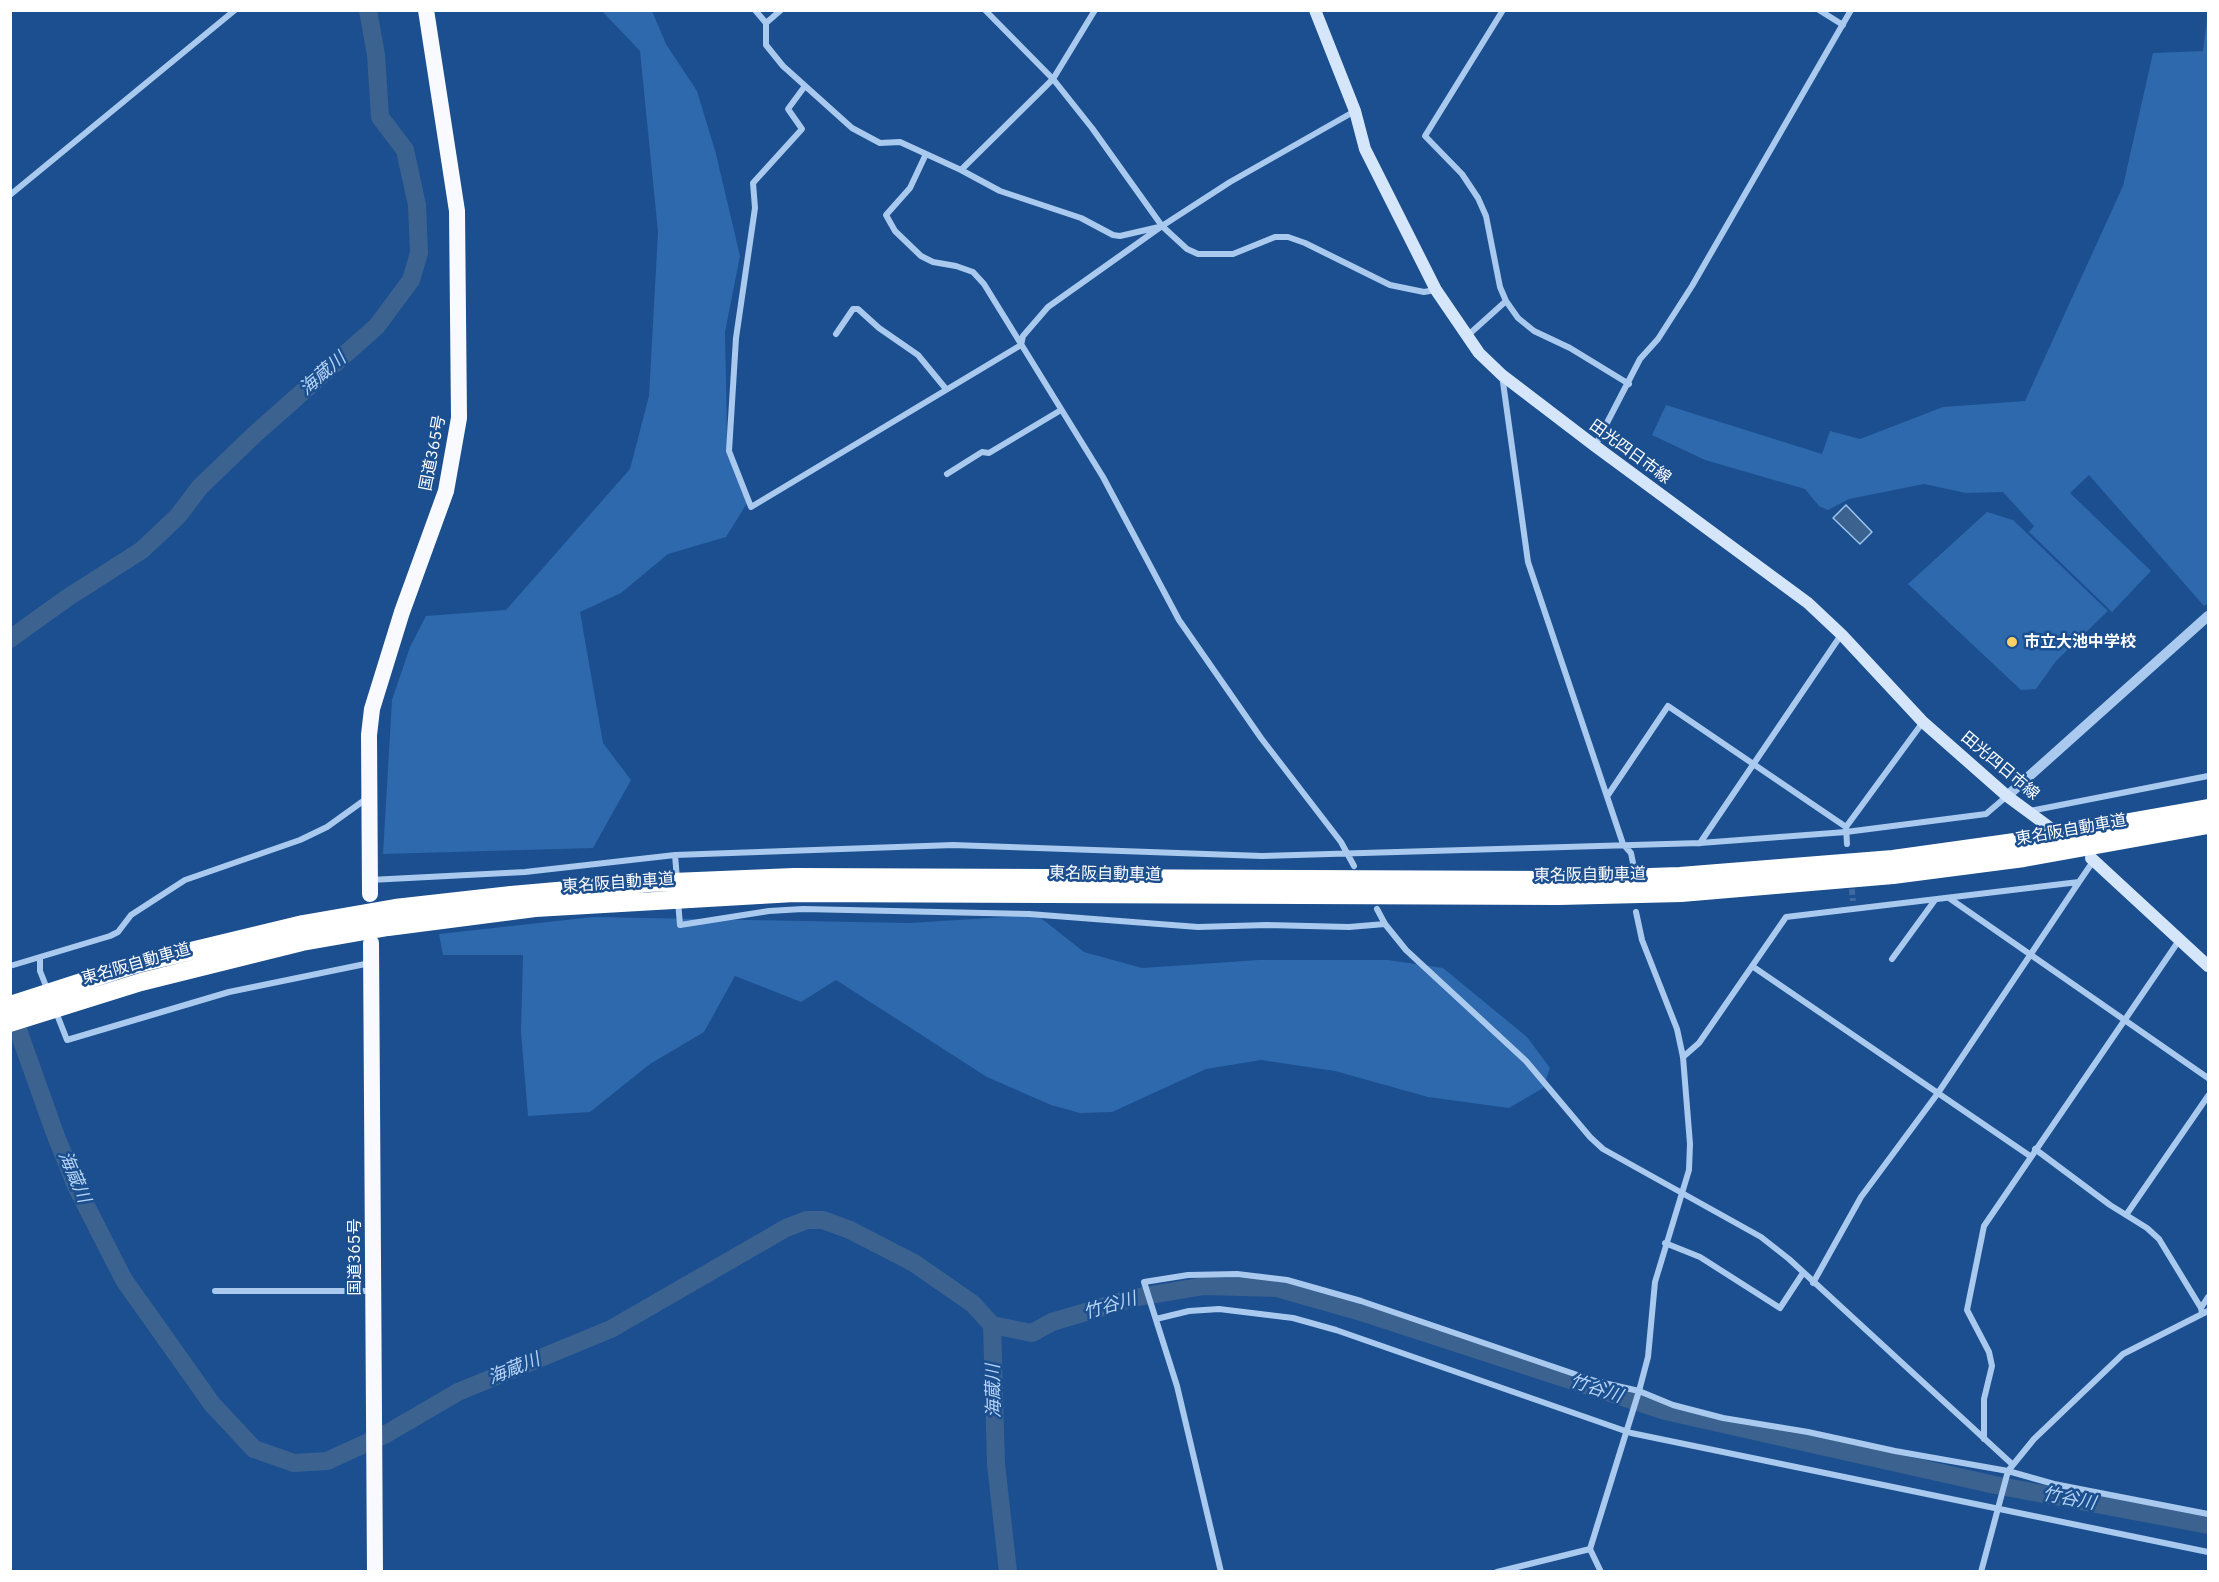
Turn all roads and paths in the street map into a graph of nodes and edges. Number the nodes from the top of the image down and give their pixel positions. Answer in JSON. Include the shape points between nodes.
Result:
{"nodes":[{"id":1,"x":235,"y":10,"type":"edge"},
{"id":2,"x":426,"y":10,"type":"edge"},
{"id":3,"x":755,"y":10,"type":"edge"},
{"id":4,"x":781,"y":10,"type":"edge"},
{"id":5,"x":985,"y":10,"type":"edge"},
{"id":6,"x":1095,"y":10,"type":"edge"},
{"id":7,"x":1314,"y":10,"type":"edge"},
{"id":8,"x":1503,"y":10,"type":"edge"},
{"id":9,"x":1819,"y":10,"type":"edge"},
{"id":10,"x":1851,"y":10,"type":"edge"},
{"id":11,"x":766,"y":23,"type":"junction"},
{"id":12,"x":1843,"y":24,"type":"junction"},
{"id":13,"x":1053,"y":79,"type":"junction"},
{"id":14,"x":805,"y":86,"type":"junction"},
{"id":15,"x":1355,"y":111,"type":"junction"},
{"id":16,"x":926,"y":154,"type":"junction"},
{"id":17,"x":961,"y":170,"type":"junction"},
{"id":18,"x":10,"y":195,"type":"edge"},
{"id":19,"x":1162,"y":226,"type":"junction"},
{"id":20,"x":1436,"y":290,"type":"junction"},
{"id":21,"x":1506,"y":301,"type":"junction"},
{"id":22,"x":836,"y":334,"type":"dead end"},
{"id":23,"x":1466,"y":337,"type":"junction"},
{"id":24,"x":1021,"y":345,"type":"junction"},
{"id":25,"x":1502,"y":375,"type":"junction"},
{"id":26,"x":1629,"y":384,"type":"junction"},
{"id":27,"x":946,"y":389,"type":"junction"},
{"id":28,"x":1061,"y":410,"type":"junction"},
{"id":29,"x":1595,"y":446,"type":"junction"},
{"id":30,"x":947,"y":474,"type":"dead end"},
{"id":31,"x":2208,"y":615,"type":"edge"},
{"id":32,"x":1842,"y":635,"type":"junction"},
{"id":33,"x":1923,"y":722,"type":"junction"},
{"id":34,"x":1753,"y":764,"type":"junction"},
{"id":35,"x":2208,"y":776,"type":"edge"},
{"id":36,"x":1608,"y":795,"type":"junction"},
{"id":37,"x":2007,"y":796,"type":"junction"},
{"id":38,"x":370,"y":798,"type":"junction"},
{"id":39,"x":2208,"y":808,"type":"edge"},
{"id":40,"x":2029,"y":812,"type":"junction"},
{"id":41,"x":2208,"y":825,"type":"edge"},
{"id":42,"x":2049,"y":827,"type":"dead end"},
{"id":43,"x":1846,"y":829,"type":"junction"},
{"id":44,"x":1700,"y":843,"type":"junction"},
{"id":45,"x":1623,"y":844,"type":"junction"},
{"id":46,"x":1847,"y":844,"type":"dead end"},
{"id":47,"x":1348,"y":853,"type":"junction"},
{"id":48,"x":675,"y":857,"type":"junction"},
{"id":49,"x":2092,"y":859,"type":"joint"},
{"id":50,"x":1633,"y":863,"type":"dead end"},
{"id":51,"x":1354,"y":866,"type":"dead end"},
{"id":52,"x":2079,"y":882,"type":"junction"},
{"id":53,"x":369,"y":887,"type":"joint"},
{"id":54,"x":1949,"y":898,"type":"junction"},
{"id":55,"x":1935,"y":900,"type":"junction"},
{"id":56,"x":1853,"y":901,"type":"tunnel mouth"},
{"id":57,"x":1377,"y":909,"type":"dead end"},
{"id":58,"x":1854,"y":910,"type":"junction"},
{"id":59,"x":1636,"y":912,"type":"dead end"},
{"id":60,"x":1385,"y":924,"type":"junction"},
{"id":61,"x":2180,"y":939,"type":"junction"},
{"id":62,"x":371,"y":943,"type":"dead end"},
{"id":63,"x":2031,"y":956,"type":"junction"},
{"id":64,"x":40,"y":957,"type":"junction"},
{"id":65,"x":1892,"y":959,"type":"dead end"},
{"id":66,"x":370,"y":962,"type":"junction"},
{"id":67,"x":10,"y":966,"type":"edge"},
{"id":68,"x":1752,"y":966,"type":"junction"},
{"id":69,"x":2208,"y":966,"type":"edge"},
{"id":70,"x":56,"y":998,"type":"junction"},
{"id":71,"x":10,"y":1005,"type":"edge"},
{"id":72,"x":2124,"y":1019,"type":"junction"},
{"id":73,"x":10,"y":1023,"type":"edge"},
{"id":74,"x":1683,"y":1057,"type":"junction"},
{"id":75,"x":2208,"y":1078,"type":"edge"},
{"id":76,"x":1938,"y":1093,"type":"junction"},
{"id":77,"x":2208,"y":1096,"type":"edge"},
{"id":78,"x":2035,"y":1149,"type":"junction"},
{"id":79,"x":2030,"y":1156,"type":"junction"},
{"id":80,"x":1683,"y":1192,"type":"junction"},
{"id":81,"x":2126,"y":1215,"type":"junction"},
{"id":82,"x":1665,"y":1243,"type":"junction"},
{"id":83,"x":1803,"y":1274,"type":"junction"},
{"id":84,"x":1813,"y":1283,"type":"junction"},
{"id":85,"x":373,"y":1290,"type":"junction"},
{"id":86,"x":215,"y":1291,"type":"dead end"},
{"id":87,"x":2208,"y":1297,"type":"edge"},
{"id":88,"x":2204,"y":1310,"type":"edge"},
{"id":89,"x":1155,"y":1317,"type":"junction"},
{"id":90,"x":1638,"y":1393,"type":"junction"},
{"id":91,"x":1625,"y":1429,"type":"junction"},
{"id":92,"x":1984,"y":1439,"type":"junction"},
{"id":93,"x":2013,"y":1465,"type":"junction"},
{"id":94,"x":2007,"y":1474,"type":"junction"},
{"id":95,"x":1999,"y":1510,"type":"junction"},
{"id":96,"x":2208,"y":1514,"type":"edge"},
{"id":97,"x":1590,"y":1549,"type":"junction"},
{"id":98,"x":2208,"y":1552,"type":"edge"},
{"id":99,"x":375,"y":1572,"type":"edge"},
{"id":100,"x":1221,"y":1572,"type":"edge"},
{"id":101,"x":1497,"y":1572,"type":"edge"},
{"id":102,"x":1601,"y":1572,"type":"edge"},
{"id":103,"x":1982,"y":1572,"type":"edge"}],
"edges":[{"from":1,"to":18,"type":"street"},
{"from":2,"to":38,"type":"highway","name":"国道365号","via":[[457,210],[459,418],[446,490],[377,687],[369,735]]},
{"from":3,"to":11,"type":"street"},
{"from":4,"to":11,"type":"street"},
{"from":5,"to":13,"type":"street"},
{"from":6,"to":13,"type":"street"},
{"from":7,"to":15,"type":"main road","name":"田光四日市線"},
{"from":8,"to":21,"type":"street","via":[[1425,136],[1462,174],[1478,198]]},
{"from":9,"to":12,"type":"street"},
{"from":10,"to":12,"type":"street"},
{"from":11,"to":14,"type":"street","via":[[766,45]]},
{"from":12,"to":26,"type":"street","via":[[1692,286],[1658,339],[1640,359]]},
{"from":13,"to":17,"type":"street"},
{"from":13,"to":19,"type":"street"},
{"from":14,"to":16,"type":"street","via":[[859,132],[880,143],[900,142]]},
{"from":14,"to":27,"type":"street","via":[[788,109],[802,129],[753,183],[755,208],[736,338],[729,451],[751,507]]},
{"from":15,"to":19,"type":"street"},
{"from":15,"to":20,"type":"main road","name":"田光四日市線","via":[[1365,149]]},
{"from":16,"to":17,"type":"street"},
{"from":16,"to":24,"type":"street","via":[[910,188],[886,215],[895,231],[921,256],[973,272]]},
{"from":17,"to":19,"type":"street","via":[[1000,191],[1081,218],[1113,235]]},
{"from":19,"to":20,"type":"street","via":[[1186,249],[1198,254],[1233,254],[1275,237],[1288,237],[1390,285],[1425,292]]},
{"from":19,"to":24,"type":"street","via":[[1048,307],[1023,336]]},
{"from":20,"to":23,"type":"main road","name":"田光四日市線"},
{"from":21,"to":23,"type":"street"},
{"from":21,"to":26,"type":"street","via":[[1534,331]]},
{"from":22,"to":27,"type":"street","via":[[853,309],[858,309],[918,355]]},
{"from":23,"to":25,"type":"main road","name":"田光四日市線"},
{"from":24,"to":27,"type":"street"},
{"from":24,"to":28,"type":"street"},
{"from":25,"to":29,"type":"main road","name":"田光四日市線"},
{"from":25,"to":36,"type":"street","via":[[1528,562]]},
{"from":26,"to":29,"type":"street"},
{"from":28,"to":30,"type":"street"},
{"from":28,"to":47,"type":"street","via":[[1103,477],[1179,620]]},
{"from":29,"to":32,"type":"main road","name":"田光四日市線","via":[[1772,576]]},
{"from":31,"to":37,"type":"street"},
{"from":32,"to":33,"type":"main road","name":"田光四日市線"},
{"from":32,"to":34,"type":"street"},
{"from":33,"to":37,"type":"main road","name":"田光四日市線"},
{"from":33,"to":43,"type":"street"},
{"from":34,"to":36,"type":"street","via":[[1668,706]]},
{"from":34,"to":43,"type":"street"},
{"from":34,"to":44,"type":"street"},
{"from":35,"to":40,"type":"street"},
{"from":36,"to":45,"type":"street"},
{"from":37,"to":40,"type":"main road","name":"田光四日市線"},
{"from":37,"to":43,"type":"street","via":[[1986,814]]},
{"from":38,"to":53,"type":"highway","name":"国道365号"},
{"from":38,"to":64,"type":"street","via":[[300,840],[185,880],[131,915],[110,936]]},
{"from":39,"to":70,"type":"highway","name":"東名阪自動車道","via":[[1893,859],[1680,876],[1547,880],[794,877],[648,883],[395,908],[303,924],[205,946]]},
{"from":40,"to":42,"type":"main road","name":"田光四日市線"},
{"from":41,"to":70,"type":"highway","name":"東名阪自動車道","via":[[1965,866],[1681,893],[794,893],[535,908],[302,942]]},
{"from":43,"to":44,"type":"street"},
{"from":43,"to":46,"type":"street"},
{"from":44,"to":45,"type":"street"},
{"from":45,"to":47,"type":"street"},
{"from":45,"to":50,"type":"street"},
{"from":47,"to":48,"type":"street","via":[[1262,856],[953,845]]},
{"from":47,"to":51,"type":"street"},
{"from":48,"to":53,"type":"street"},
{"from":48,"to":60,"type":"street","via":[[680,925],[803,909],[1029,914],[1198,927]]},
{"from":49,"to":52,"type":"street"},
{"from":49,"to":61,"type":"main road"},
{"from":52,"to":54,"type":"street"},
{"from":52,"to":63,"type":"street"},
{"from":54,"to":55,"type":"street"},
{"from":54,"to":63,"type":"street"},
{"from":55,"to":58,"type":"street"},
{"from":55,"to":65,"type":"street"},
{"from":56,"to":58,"type":"street"},
{"from":57,"to":60,"type":"street"},
{"from":58,"to":68,"type":"street","via":[[1786,917]]},
{"from":59,"to":74,"type":"street"},
{"from":60,"to":80,"type":"street","via":[[1420,964],[1526,1061],[1590,1137],[1628,1164]]},
{"from":61,"to":69,"type":"main road"},
{"from":61,"to":72,"type":"street"},
{"from":62,"to":66,"type":"highway","name":"国道365号"},
{"from":63,"to":72,"type":"street"},
{"from":63,"to":76,"type":"street"},
{"from":64,"to":66,"type":"street","via":[[40,970],[67,1040],[229,992]]},
{"from":64,"to":67,"type":"street"},
{"from":66,"to":85,"type":"highway","name":"国道365号"},
{"from":68,"to":74,"type":"street","via":[[1699,1043]]},
{"from":68,"to":76,"type":"street"},
{"from":70,"to":71,"type":"highway","name":"東名阪自動車道"},
{"from":70,"to":73,"type":"highway","name":"東名阪自動車道"},
{"from":72,"to":75,"type":"street"},
{"from":72,"to":78,"type":"street"},
{"from":74,"to":80,"type":"street","via":[[1690,1144]]},
{"from":76,"to":79,"type":"street"},
{"from":76,"to":84,"type":"street","via":[[1861,1197]]},
{"from":77,"to":81,"type":"street"},
{"from":78,"to":79,"type":"street"},
{"from":78,"to":81,"type":"street"},
{"from":79,"to":92,"type":"street","via":[[1984,1226],[1966,1310],[1989,1352],[1992,1366],[1984,1399]]},
{"from":80,"to":82,"type":"street"},
{"from":80,"to":83,"type":"street","via":[[1761,1237]]},
{"from":81,"to":88,"type":"street","via":[[2159,1239]]},
{"from":82,"to":83,"type":"street","via":[[1700,1257],[1780,1308]]},
{"from":82,"to":90,"type":"street","via":[[1655,1282],[1648,1357]]},
{"from":83,"to":84,"type":"street"},
{"from":84,"to":92,"type":"street"},
{"from":85,"to":86,"type":"street"},
{"from":85,"to":99,"type":"highway","name":"国道365号"},
{"from":87,"to":88,"type":"street"},
{"from":88,"to":93,"type":"street","via":[[2123,1354],[2034,1438]]},
{"from":89,"to":90,"type":"street","via":[[1144,1282],[1188,1275],[1238,1274],[1287,1280]]},
{"from":89,"to":91,"type":"street","via":[[1219,1309],[1293,1318]]},
{"from":89,"to":100,"type":"street","via":[[1177,1386]]},
{"from":90,"to":91,"type":"street"},
{"from":90,"to":94,"type":"street","via":[[1723,1418]]},
{"from":91,"to":95,"type":"street"},
{"from":91,"to":97,"type":"street"},
{"from":92,"to":93,"type":"street"},
{"from":93,"to":94,"type":"street"},
{"from":94,"to":95,"type":"street"},
{"from":94,"to":96,"type":"street"},
{"from":95,"to":98,"type":"street"},
{"from":95,"to":103,"type":"street"},
{"from":97,"to":101,"type":"street"},
{"from":97,"to":102,"type":"street"}]}
